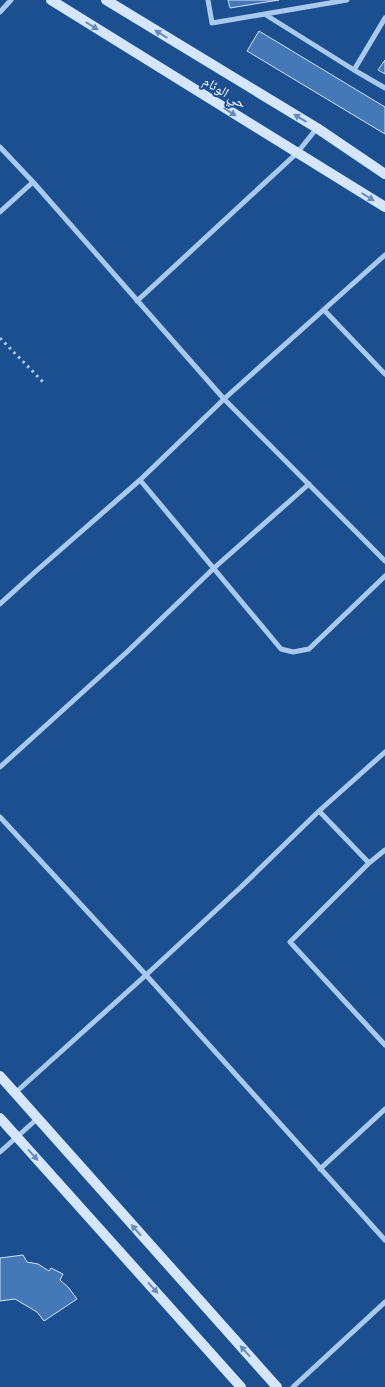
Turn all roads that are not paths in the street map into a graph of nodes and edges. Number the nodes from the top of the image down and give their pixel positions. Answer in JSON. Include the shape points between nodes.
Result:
{"nodes":[{"id":1,"x":11,"y":0,"type":"edge"},
{"id":2,"x":50,"y":0,"type":"edge"},
{"id":3,"x":106,"y":0,"type":"edge"},
{"id":4,"x":208,"y":0,"type":"edge"},
{"id":5,"x":347,"y":0,"type":"edge"},
{"id":6,"x":0,"y":12,"type":"edge"},
{"id":7,"x":266,"y":15,"type":"junction"},
{"id":8,"x":385,"y":18,"type":"edge"},
{"id":9,"x":354,"y":70,"type":"junction"},
{"id":10,"x":385,"y":88,"type":"edge"},
{"id":11,"x":317,"y":128,"type":"junction"},
{"id":12,"x":0,"y":147,"type":"edge"},
{"id":13,"x":297,"y":153,"type":"junction"},
{"id":14,"x":385,"y":174,"type":"edge"},
{"id":15,"x":33,"y":182,"type":"junction"},
{"id":16,"x":385,"y":208,"type":"edge"},
{"id":17,"x":0,"y":212,"type":"edge"},
{"id":18,"x":385,"y":255,"type":"edge"},
{"id":19,"x":137,"y":301,"type":"junction"},
{"id":20,"x":324,"y":310,"type":"junction"},
{"id":21,"x":385,"y":374,"type":"edge"},
{"id":22,"x":224,"y":399,"type":"junction"},
{"id":23,"x":140,"y":480,"type":"junction"},
{"id":24,"x":309,"y":484,"type":"junction"},
{"id":25,"x":385,"y":561,"type":"edge"},
{"id":26,"x":214,"y":568,"type":"junction"},
{"id":27,"x":385,"y":576,"type":"edge"},
{"id":28,"x":0,"y":604,"type":"edge"},
{"id":29,"x":385,"y":752,"type":"edge"},
{"id":30,"x":0,"y":767,"type":"edge"},
{"id":31,"x":319,"y":811,"type":"junction"},
{"id":32,"x":0,"y":817,"type":"edge"},
{"id":33,"x":385,"y":850,"type":"edge"},
{"id":34,"x":370,"y":863,"type":"junction"},
{"id":35,"x":146,"y":975,"type":"junction"},
{"id":36,"x":385,"y":1044,"type":"edge"},
{"id":37,"x":0,"y":1076,"type":"edge"},
{"id":38,"x":15,"y":1093,"type":"junction"},
{"id":39,"x":385,"y":1109,"type":"edge"},
{"id":40,"x":0,"y":1118,"type":"edge"},
{"id":41,"x":37,"y":1119,"type":"junction"},
{"id":42,"x":17,"y":1137,"type":"junction"},
{"id":43,"x":0,"y":1152,"type":"edge"},
{"id":44,"x":320,"y":1169,"type":"junction"},
{"id":45,"x":385,"y":1240,"type":"edge"},
{"id":46,"x":385,"y":1302,"type":"edge"},
{"id":47,"x":241,"y":1387,"type":"edge"},
{"id":48,"x":277,"y":1387,"type":"edge"},
{"id":49,"x":293,"y":1387,"type":"edge"}],
"edges":[{"from":1,"to":6,"type":"street"},
{"from":2,"to":13,"type":"street","name":"حي الوئام","one_way":true},
{"from":11,"to":3,"type":"street","name":"حي الوئام","one_way":true},
{"from":4,"to":7,"type":"street","via":[[212,23]]},
{"from":5,"to":7,"type":"street"},
{"from":7,"to":9,"type":"street"},
{"from":8,"to":9,"type":"street"},
{"from":9,"to":10,"type":"street"},
{"from":11,"to":13,"type":"street"},
{"from":11,"to":14,"type":"street","name":"حي الوئام"},
{"from":12,"to":15,"type":"street"},
{"from":13,"to":16,"type":"street","name":"حي الوئام","one_way":true},
{"from":13,"to":19,"type":"street"},
{"from":15,"to":17,"type":"street"},
{"from":15,"to":19,"type":"street"},
{"from":18,"to":20,"type":"street"},
{"from":19,"to":22,"type":"street"},
{"from":20,"to":21,"type":"street"},
{"from":20,"to":22,"type":"street"},
{"from":22,"to":23,"type":"street"},
{"from":22,"to":24,"type":"street"},
{"from":23,"to":26,"type":"street"},
{"from":23,"to":28,"type":"street"},
{"from":24,"to":25,"type":"street"},
{"from":24,"to":26,"type":"street"},
{"from":26,"to":27,"type":"street","via":[[281,649],[293,652],[309,649]]},
{"from":26,"to":30,"type":"street"},
{"from":29,"to":31,"type":"street"},
{"from":31,"to":34,"type":"street"},
{"from":31,"to":35,"type":"street"},
{"from":32,"to":35,"type":"street"},
{"from":33,"to":34,"type":"street"},
{"from":34,"to":36,"type":"street","via":[[290,942]]},
{"from":35,"to":38,"type":"street"},
{"from":35,"to":44,"type":"street"},
{"from":37,"to":38,"type":"street"},
{"from":38,"to":41,"type":"street"},
{"from":39,"to":44,"type":"street"},
{"from":40,"to":42,"type":"street"},
{"from":41,"to":42,"type":"street"},
{"from":48,"to":41,"type":"street","one_way":true},
{"from":42,"to":43,"type":"street"},
{"from":42,"to":47,"type":"street","one_way":true},
{"from":44,"to":45,"type":"street"},
{"from":46,"to":49,"type":"street"}]}
